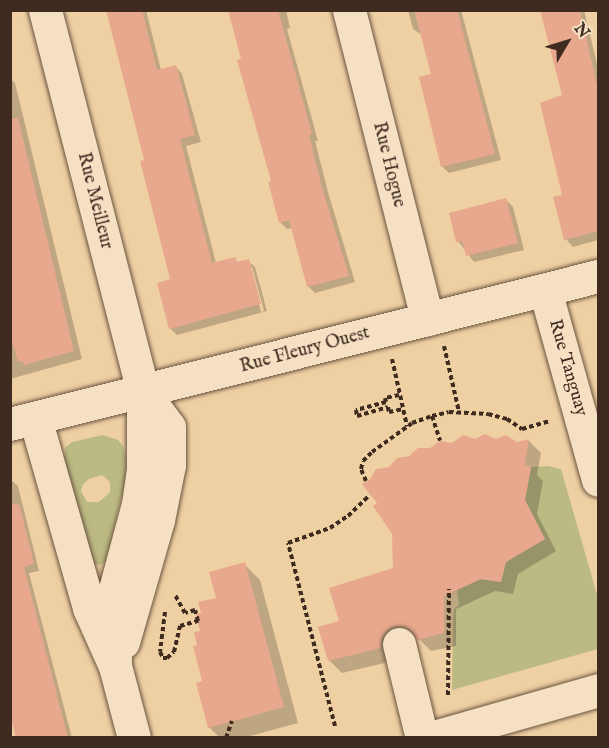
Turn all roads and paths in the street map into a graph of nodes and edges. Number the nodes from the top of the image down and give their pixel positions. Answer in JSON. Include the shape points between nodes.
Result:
{"nodes":[{"id":1,"x":45,"y":10,"type":"edge"},
{"id":2,"x":349,"y":10,"type":"edge"},
{"id":3,"x":598,"y":276,"type":"edge"},
{"id":4,"x":545,"y":290,"type":"junction"},
{"id":5,"x":435,"y":331,"type":"junction"},
{"id":6,"x":391,"y":356,"type":"dead end"},
{"id":7,"x":143,"y":392,"type":"junction"},
{"id":8,"x":399,"y":395,"type":"junction"},
{"id":9,"x":403,"y":409,"type":"junction"},
{"id":10,"x":459,"y":412,"type":"junction"},
{"id":11,"x":432,"y":416,"type":"junction"},
{"id":12,"x":23,"y":421,"type":"edge"},
{"id":13,"x":551,"y":421,"type":"dead end"},
{"id":14,"x":407,"y":426,"type":"junction"},
{"id":15,"x":440,"y":441,"type":"dead end"},
{"id":16,"x":598,"y":480,"type":"edge"},
{"id":17,"x":366,"y":481,"type":"dead end"},
{"id":18,"x":370,"y":495,"type":"dead end"},
{"id":19,"x":449,"y":589,"type":"dead end"},
{"id":20,"x":175,"y":595,"type":"dead end"},
{"id":21,"x":165,"y":613,"type":"dead end"},
{"id":22,"x":399,"y":644,"type":"dead end"},
{"id":23,"x":115,"y":666,"type":"junction"},
{"id":24,"x":598,"y":690,"type":"edge"},
{"id":25,"x":448,"y":695,"type":"dead end"},
{"id":26,"x":232,"y":721,"type":"dead end"},
{"id":27,"x":335,"y":726,"type":"dead end"},
{"id":28,"x":134,"y":738,"type":"edge"},
{"id":29,"x":226,"y":738,"type":"edge"},
{"id":30,"x":422,"y":738,"type":"edge"},
{"id":31,"x":430,"y":738,"type":"edge"}],
"edges":[{"from":1,"to":7,"type":"street","name":"Rue Meilleur"},
{"from":2,"to":5,"type":"street","name":"Rue Hogue"},
{"from":3,"to":4,"type":"street","name":"Rue Fleury Ouest"},
{"from":4,"to":5,"type":"street","name":"Rue Fleury Ouest"},
{"from":4,"to":16,"type":"street","name":"Rue Tanguay"},
{"from":5,"to":7,"type":"street","name":"Rue Fleury Ouest"},
{"from":5,"to":10,"type":"path"},
{"from":6,"to":8,"type":"path"},
{"from":7,"to":12,"type":"street","name":"Rue Fleury Ouest"},
{"from":7,"to":23,"type":"street","name":"Rue Meilleur","via":[[169,427],[168,474],[137,600]]},
{"from":8,"to":9,"type":"path"},
{"from":8,"to":9,"type":"path","via":[[356,410],[357,416],[388,407],[389,412]]},
{"from":9,"to":14,"type":"path"},
{"from":10,"to":11,"type":"path"},
{"from":10,"to":13,"type":"path","via":[[480,412],[507,419],[522,429]]},
{"from":11,"to":14,"type":"path"},
{"from":11,"to":15,"type":"path"},
{"from":12,"to":23,"type":"street","via":[[89,609]]},
{"from":14,"to":17,"type":"path","via":[[363,461],[361,469]]},
{"from":18,"to":27,"type":"path","via":[[330,528],[288,543]]},
{"from":19,"to":25,"type":"path"},
{"from":20,"to":21,"type":"path","via":[[185,613],[195,610],[198,621],[180,626],[174,652],[167,658],[160,652]]},
{"from":22,"to":30,"type":"street"},
{"from":23,"to":28,"type":"street"},
{"from":24,"to":31,"type":"street"},
{"from":26,"to":29,"type":"path"}]}
